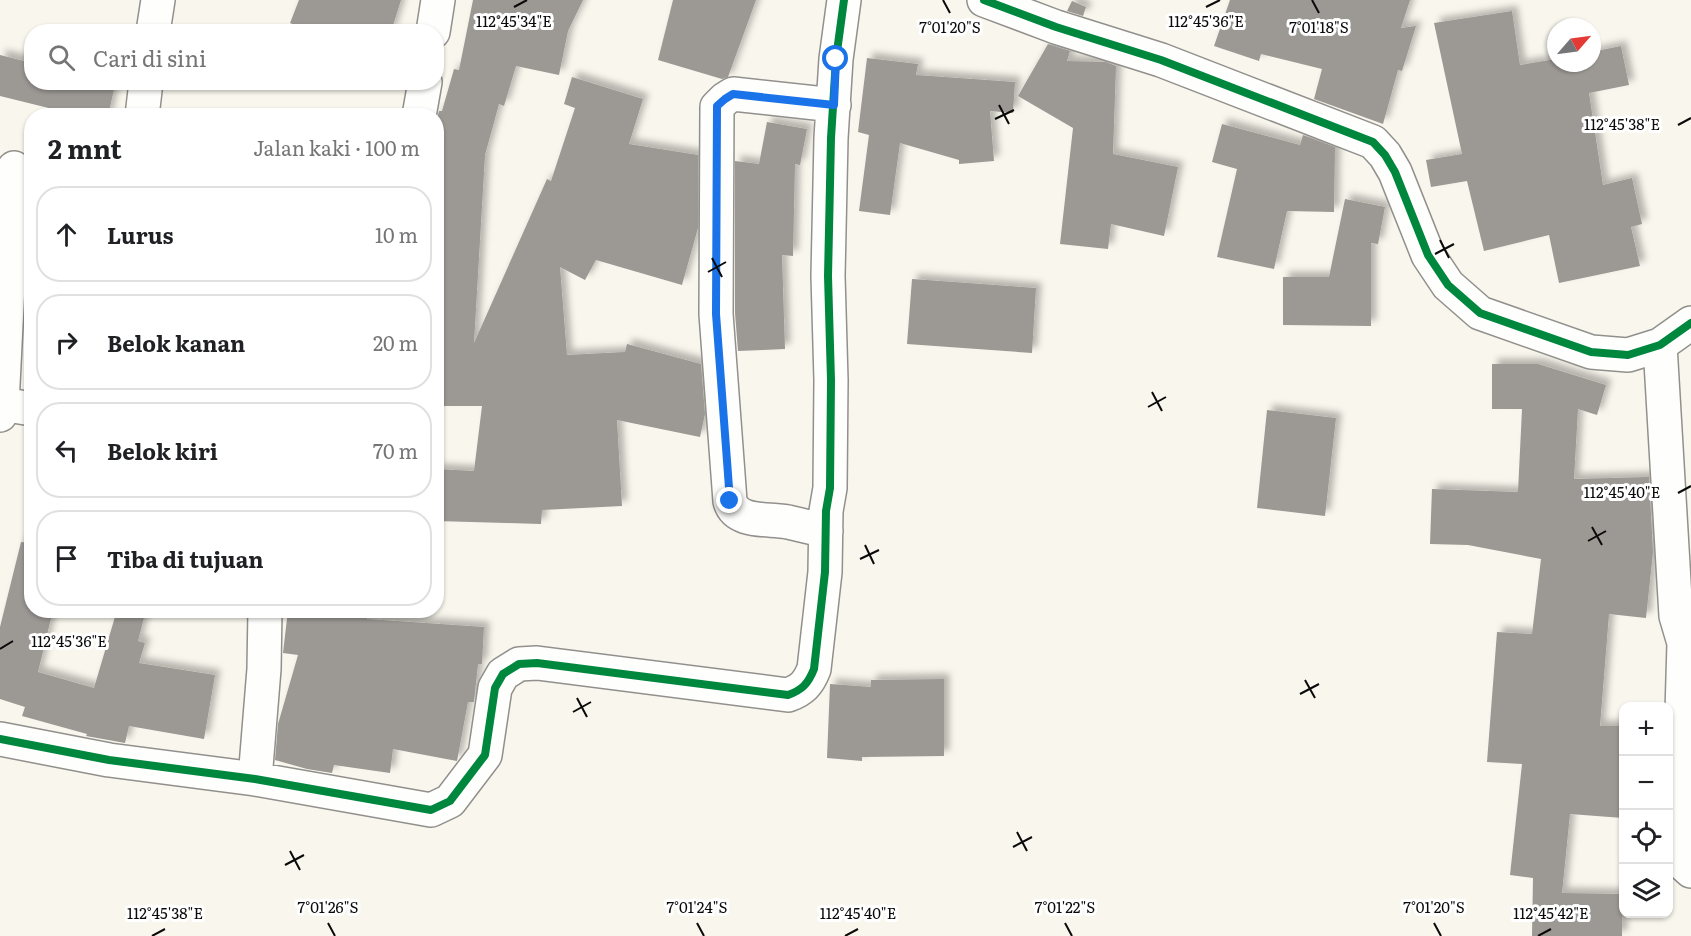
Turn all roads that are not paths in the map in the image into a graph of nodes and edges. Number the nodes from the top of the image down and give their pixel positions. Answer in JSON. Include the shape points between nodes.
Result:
{"nodes":[{"id":1,"x":158,"y":0,"type":"edge"},
{"id":2,"x":438,"y":0,"type":"edge"},
{"id":3,"x":844,"y":0,"type":"edge"},
{"id":4,"x":984,"y":0,"type":"edge"},
{"id":5,"x":154,"y":24,"type":"edge"},
{"id":6,"x":434,"y":24,"type":"edge"},
{"id":7,"x":145,"y":90,"type":"edge"},
{"id":8,"x":424,"y":90,"type":"edge"},
{"id":9,"x":834,"y":105,"type":"junction"},
{"id":10,"x":143,"y":108,"type":"edge"},
{"id":11,"x":420,"y":108,"type":"edge"},
{"id":12,"x":14,"y":168,"type":"dead end"},
{"id":13,"x":1691,"y":322,"type":"edge"},
{"id":14,"x":1660,"y":345,"type":"junction"},
{"id":15,"x":11,"y":409,"type":"edge"},
{"id":16,"x":826,"y":531,"type":"junction"},
{"id":17,"x":265,"y":618,"type":"edge"},
{"id":18,"x":1687,"y":644,"type":"edge"},
{"id":19,"x":0,"y":739,"type":"edge"},
{"id":20,"x":255,"y":779,"type":"junction"},
{"id":21,"x":1691,"y":871,"type":"edge"}],
"edges":[{"from":1,"to":5,"type":"street"},
{"from":2,"to":6,"type":"street"},
{"from":3,"to":9,"type":"street"},
{"from":4,"to":14,"type":"street","via":[[1161,60],[1372,141],[1395,172],[1428,255],[1448,285],[1480,313],[1591,352],[1628,355]]},
{"from":7,"to":10,"type":"street"},
{"from":8,"to":11,"type":"street"},
{"from":9,"to":16,"type":"street","via":[[828,276],[830,488]]},
{"from":9,"to":16,"type":"street","via":[[733,94],[717,106],[716,314],[730,501],[739,514]]},
{"from":12,"to":15,"type":"street"},
{"from":13,"to":14,"type":"street"},
{"from":14,"to":18,"type":"street","via":[[1676,616]]},
{"from":16,"to":20,"type":"street","via":[[816,656],[809,681],[788,696],[537,663],[519,664],[503,674],[495,688],[485,755],[450,801],[430,810]]},
{"from":17,"to":20,"type":"street"},
{"from":18,"to":21,"type":"street","via":[[1678,851],[1681,862]]},
{"from":19,"to":20,"type":"street","via":[[109,760]]}]}
